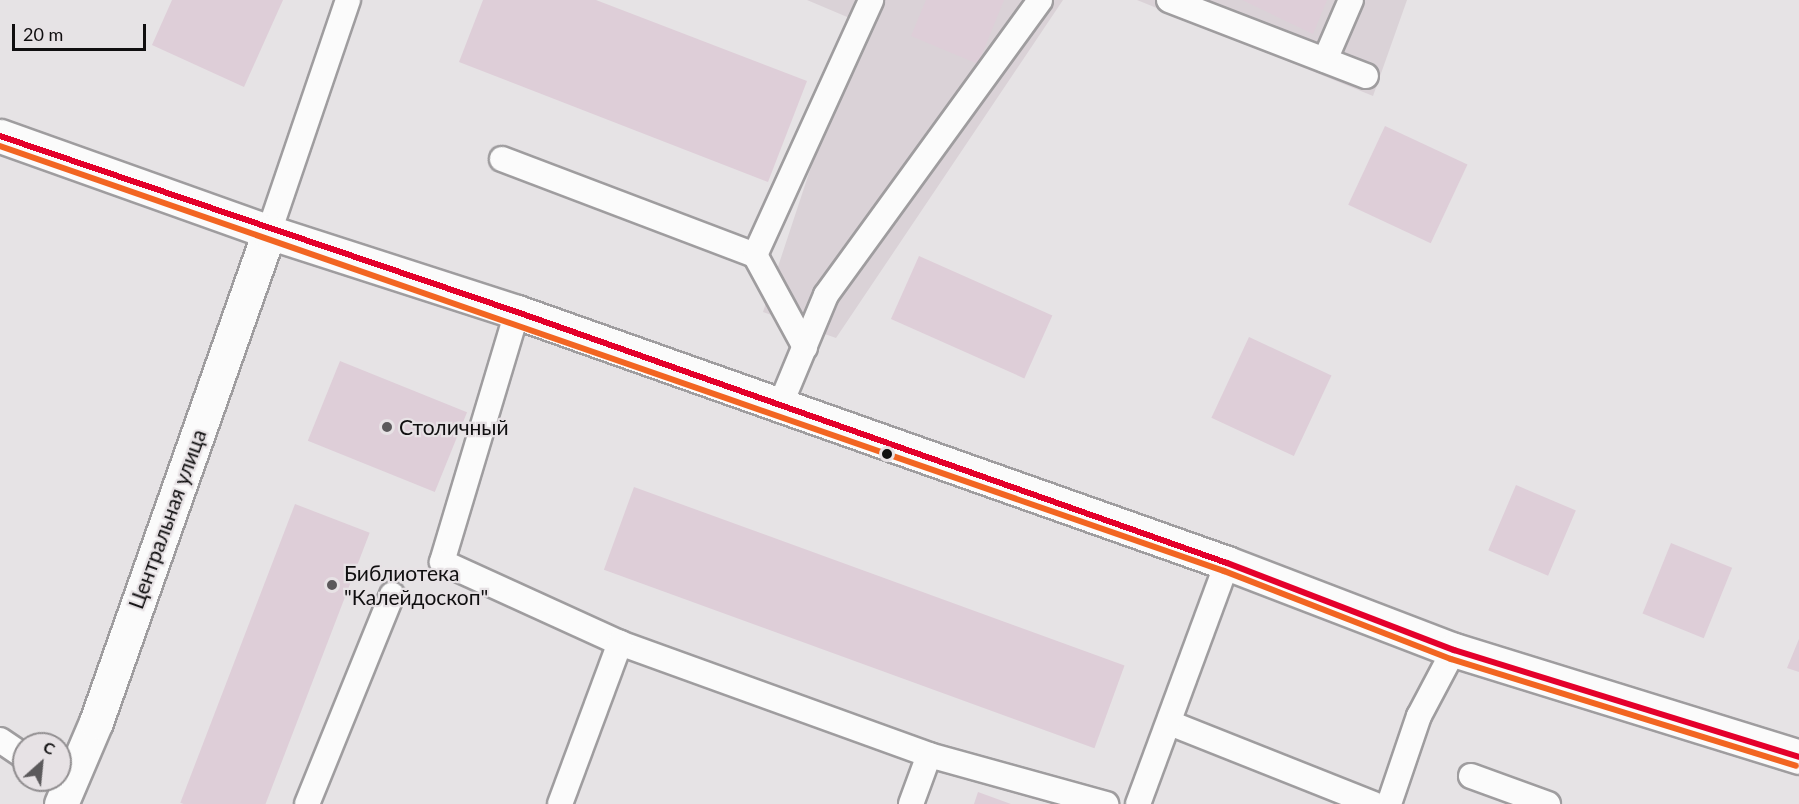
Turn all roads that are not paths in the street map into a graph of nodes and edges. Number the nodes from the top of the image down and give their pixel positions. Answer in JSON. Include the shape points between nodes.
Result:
{"nodes":[{"id":1,"x":348,"y":0,"type":"edge"},
{"id":2,"x":871,"y":0,"type":"edge"},
{"id":3,"x":1040,"y":0,"type":"edge"},
{"id":4,"x":1169,"y":0,"type":"edge"},
{"id":5,"x":1351,"y":0,"type":"edge"},
{"id":6,"x":1205,"y":6,"type":"edge"},
{"id":7,"x":1325,"y":60,"type":"junction"},
{"id":8,"x":1366,"y":76,"type":"dead end"},
{"id":9,"x":0,"y":136,"type":"edge"},
{"id":10,"x":502,"y":159,"type":"dead end"},
{"id":11,"x":269,"y":232,"type":"junction"},
{"id":12,"x":755,"y":255,"type":"junction"},
{"id":13,"x":517,"y":312,"type":"junction"},
{"id":14,"x":805,"y":347,"type":"junction"},
{"id":15,"x":780,"y":408,"type":"junction"},
{"id":16,"x":1227,"y":563,"type":"junction"},
{"id":17,"x":392,"y":595,"type":"dead end"},
{"id":18,"x":620,"y":643,"type":"junction"},
{"id":19,"x":1454,"y":650,"type":"junction"},
{"id":20,"x":1170,"y":723,"type":"junction"},
{"id":21,"x":929,"y":754,"type":"junction"},
{"id":22,"x":1799,"y":757,"type":"edge"},
{"id":23,"x":72,"y":770,"type":"edge"},
{"id":24,"x":1471,"y":776,"type":"dead end"},
{"id":25,"x":307,"y":804,"type":"edge"},
{"id":26,"x":560,"y":804,"type":"edge"},
{"id":27,"x":911,"y":804,"type":"edge"},
{"id":28,"x":1106,"y":804,"type":"edge"},
{"id":29,"x":1138,"y":804,"type":"edge"},
{"id":30,"x":1374,"y":804,"type":"edge"},
{"id":31,"x":1389,"y":804,"type":"edge"},
{"id":32,"x":1548,"y":804,"type":"edge"}],
"edges":[{"from":1,"to":11,"type":"lane"},
{"from":2,"to":12,"type":"lane"},
{"from":3,"to":14,"type":"lane","via":[[826,295]]},
{"from":4,"to":6,"type":"lane"},
{"from":5,"to":7,"type":"lane"},
{"from":6,"to":7,"type":"lane"},
{"from":7,"to":8,"type":"lane"},
{"from":9,"to":11,"type":"street"},
{"from":10,"to":12,"type":"lane"},
{"from":11,"to":13,"type":"street"},
{"from":11,"to":23,"type":"street","name":"Центральная улица","via":[[96,722]]},
{"from":12,"to":14,"type":"lane"},
{"from":13,"to":15,"type":"street"},
{"from":13,"to":18,"type":"lane","via":[[442,562]]},
{"from":14,"to":15,"type":"lane"},
{"from":15,"to":16,"type":"street"},
{"from":16,"to":19,"type":"street"},
{"from":16,"to":20,"type":"lane"},
{"from":17,"to":25,"type":"lane"},
{"from":18,"to":21,"type":"lane"},
{"from":18,"to":26,"type":"lane"},
{"from":19,"to":22,"type":"street"},
{"from":19,"to":31,"type":"lane","via":[[1419,716]]},
{"from":20,"to":29,"type":"lane"},
{"from":20,"to":30,"type":"lane"},
{"from":21,"to":27,"type":"lane"},
{"from":21,"to":28,"type":"lane"},
{"from":24,"to":32,"type":"lane"}]}
